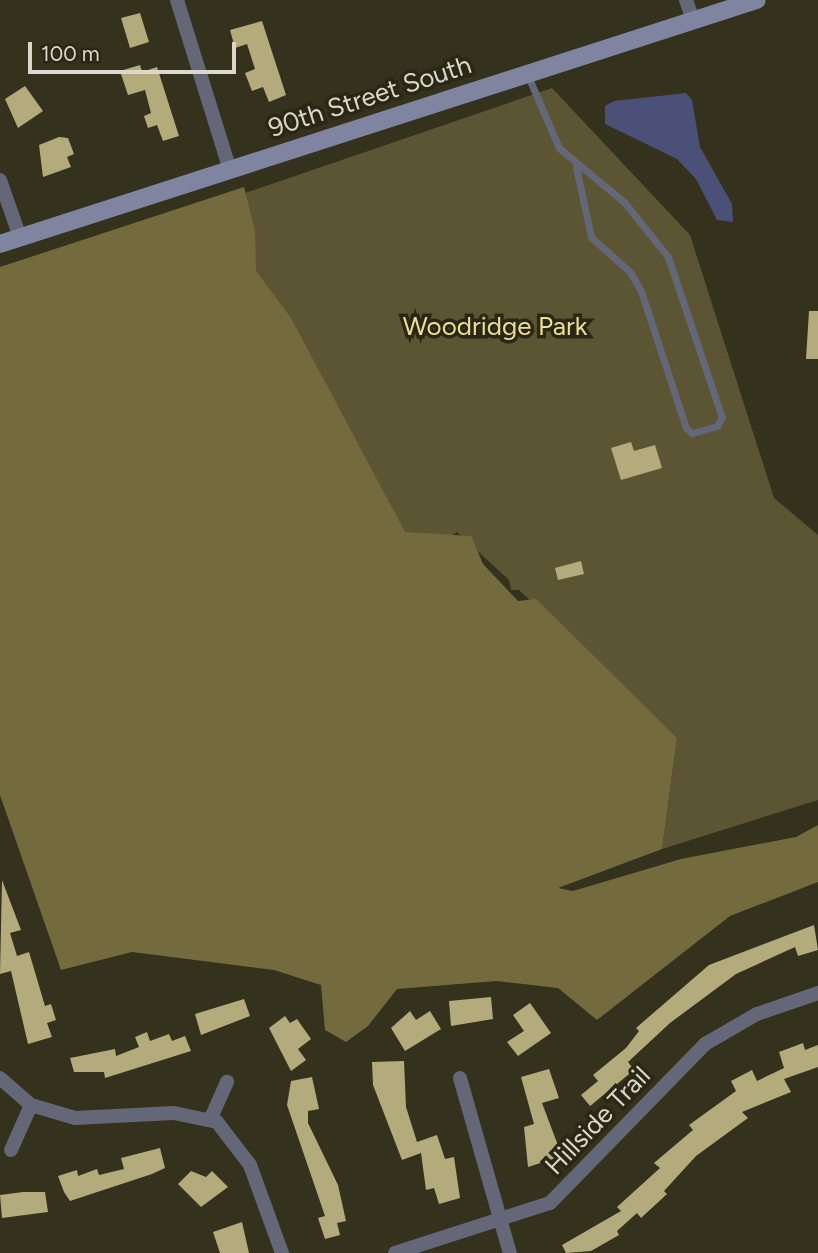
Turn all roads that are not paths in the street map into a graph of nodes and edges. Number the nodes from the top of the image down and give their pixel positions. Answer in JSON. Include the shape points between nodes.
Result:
{"nodes":[{"id":1,"x":177,"y":0,"type":"edge"},
{"id":2,"x":686,"y":0,"type":"edge"},
{"id":3,"x":757,"y":0,"type":"edge"},
{"id":4,"x":693,"y":20,"type":"junction"},
{"id":5,"x":527,"y":74,"type":"junction"},
{"id":6,"x":576,"y":167,"type":"junction"},
{"id":7,"x":230,"y":170,"type":"junction"},
{"id":8,"x":0,"y":180,"type":"edge"},
{"id":9,"x":20,"y":237,"type":"junction"},
{"id":10,"x":0,"y":244,"type":"edge"},
{"id":11,"x":818,"y":993,"type":"edge"},
{"id":12,"x":0,"y":1078,"type":"edge"},
{"id":13,"x":460,"y":1078,"type":"dead end"},
{"id":14,"x":227,"y":1082,"type":"dead end"},
{"id":15,"x":31,"y":1105,"type":"junction"},
{"id":16,"x":210,"y":1120,"type":"junction"},
{"id":17,"x":11,"y":1150,"type":"dead end"},
{"id":18,"x":499,"y":1220,"type":"junction"},
{"id":19,"x":282,"y":1253,"type":"edge"},
{"id":20,"x":395,"y":1253,"type":"edge"},
{"id":21,"x":510,"y":1253,"type":"edge"}],
"edges":[{"from":1,"to":7,"type":"street"},
{"from":2,"to":4,"type":"street"},
{"from":3,"to":4,"type":"street","name":"90th Street South"},
{"from":4,"to":5,"type":"street","name":"90th Street South"},
{"from":5,"to":6,"type":"lane","via":[[546,126]]},
{"from":5,"to":7,"type":"street","name":"90th Street South"},
{"from":6,"to":6,"type":"lane","via":[[591,237],[630,272],[640,290],[686,428],[692,433],[717,426],[722,417],[668,257],[624,202]]},
{"from":7,"to":9,"type":"street","name":"90th Street South"},
{"from":8,"to":9,"type":"street"},
{"from":9,"to":10,"type":"street","name":"90th Street South"},
{"from":11,"to":18,"type":"street","name":"Hillside Trail","via":[[757,1014],[705,1044],[567,1191],[550,1203]]},
{"from":12,"to":15,"type":"street"},
{"from":13,"to":18,"type":"street"},
{"from":14,"to":16,"type":"street"},
{"from":15,"to":16,"type":"street","via":[[75,1118],[142,1112]]},
{"from":15,"to":17,"type":"street"},
{"from":16,"to":19,"type":"street","via":[[230,1133],[250,1165]]},
{"from":18,"to":20,"type":"street","name":"Hillside Trail"},
{"from":18,"to":21,"type":"street"}]}
